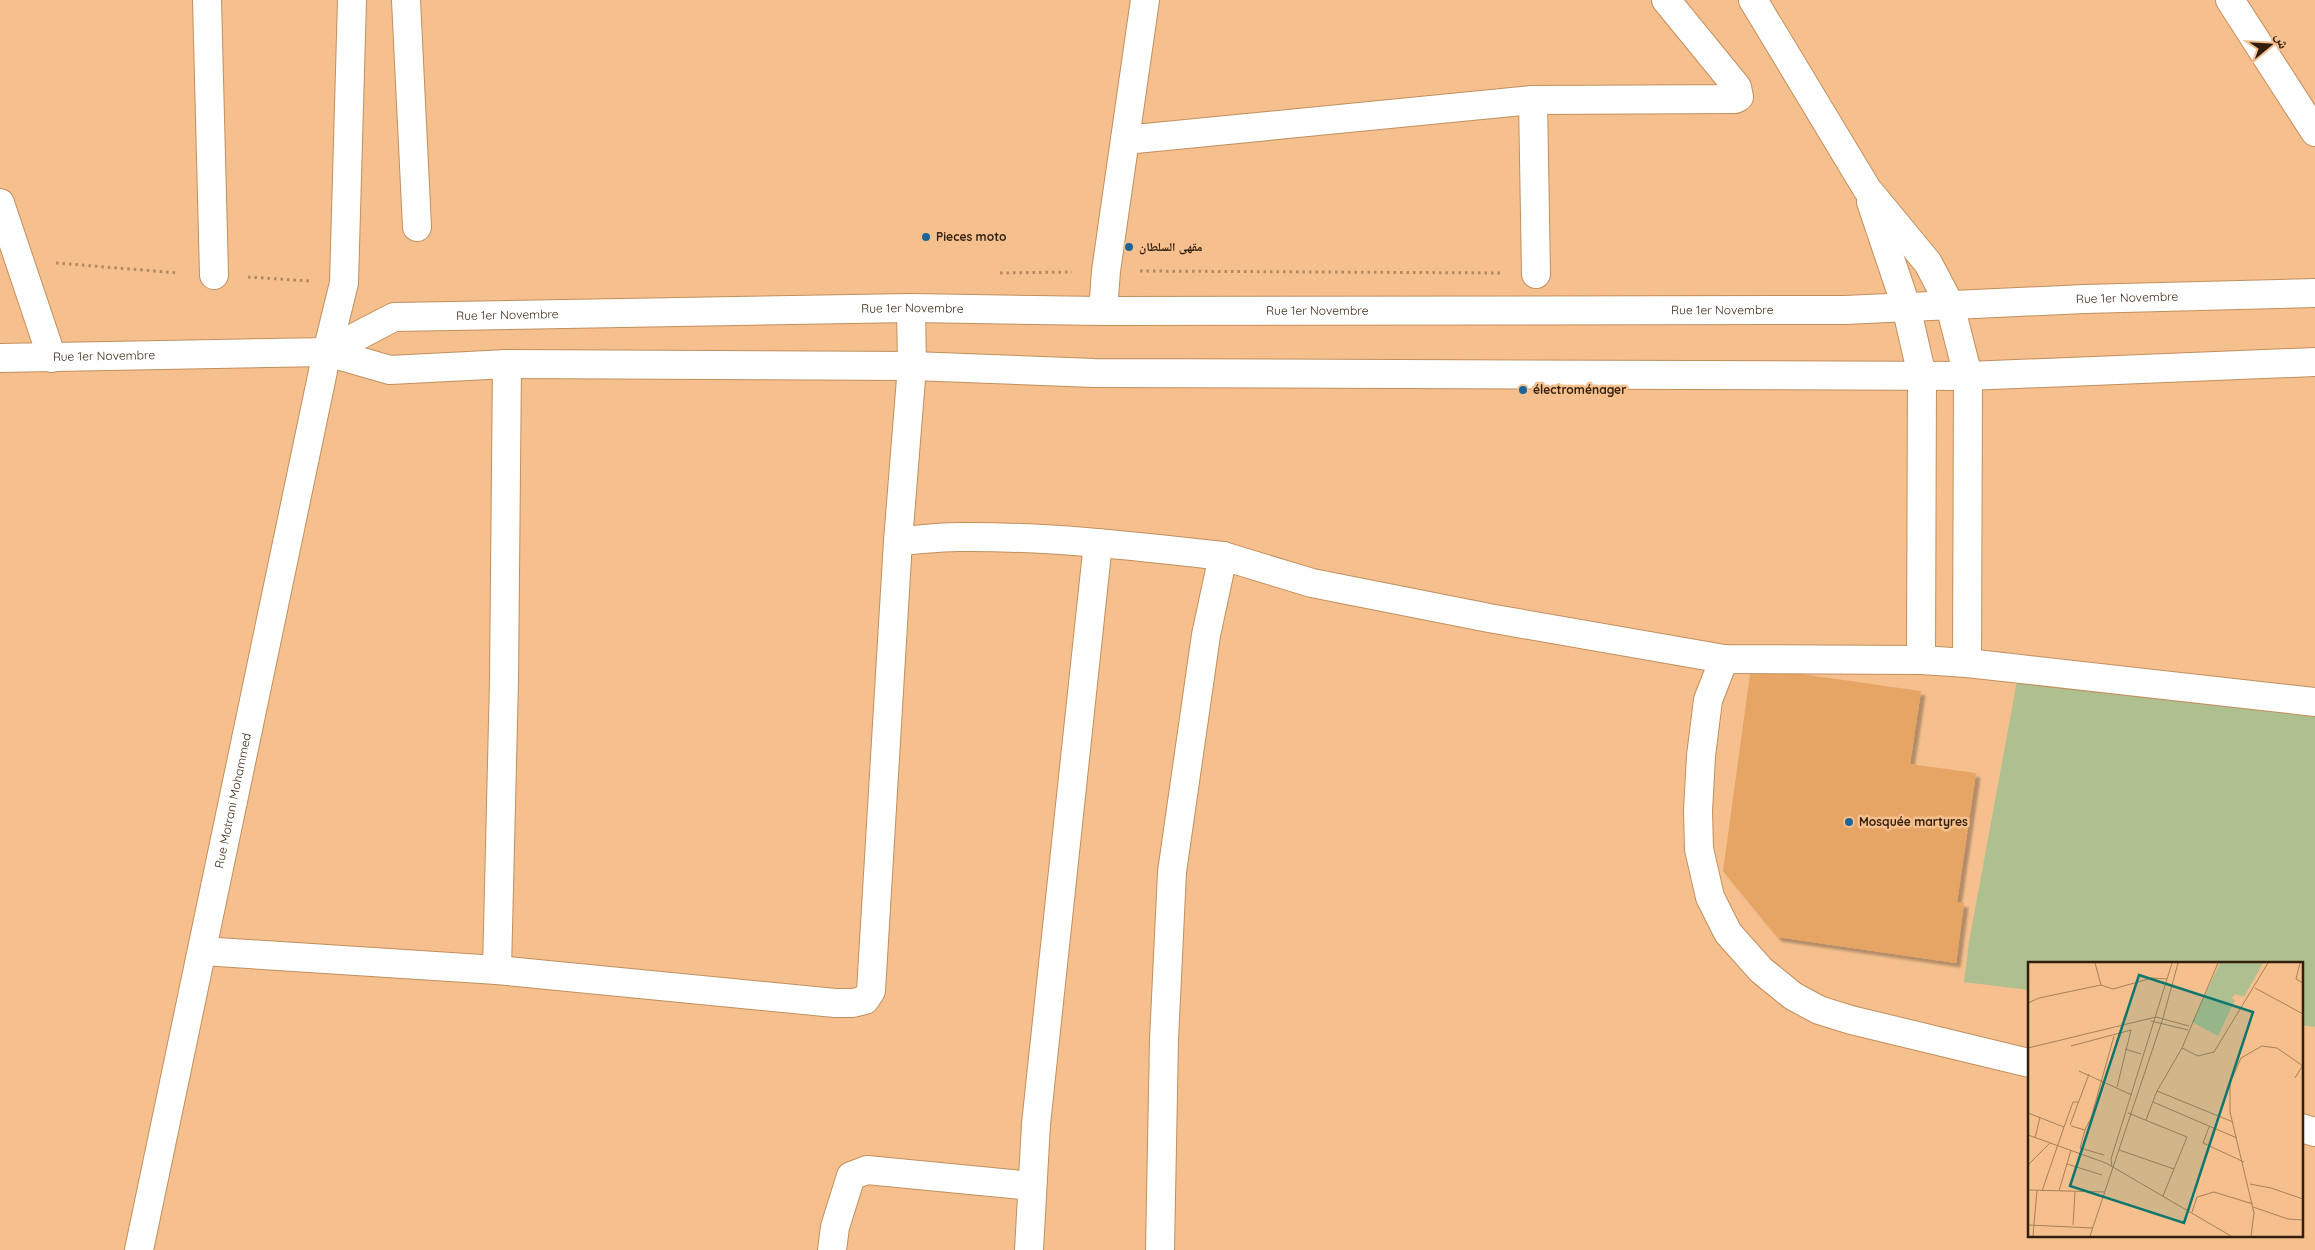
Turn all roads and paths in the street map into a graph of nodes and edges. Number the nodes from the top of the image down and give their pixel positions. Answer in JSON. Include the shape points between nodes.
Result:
{"nodes":[{"id":1,"x":206,"y":0,"type":"edge"},
{"id":2,"x":352,"y":0,"type":"edge"},
{"id":3,"x":406,"y":0,"type":"edge"},
{"id":4,"x":1145,"y":0,"type":"edge"},
{"id":5,"x":1666,"y":0,"type":"edge"},
{"id":6,"x":1752,"y":0,"type":"edge"},
{"id":7,"x":2230,"y":0,"type":"edge"},
{"id":8,"x":1533,"y":100,"type":"junction"},
{"id":9,"x":2315,"y":132,"type":"edge"},
{"id":10,"x":1125,"y":140,"type":"junction"},
{"id":11,"x":1867,"y":189,"type":"junction"},
{"id":12,"x":0,"y":203,"type":"edge"},
{"id":13,"x":416,"y":227,"type":"dead end"},
{"id":14,"x":1536,"y":274,"type":"dead end"},
{"id":15,"x":214,"y":275,"type":"dead end"},
{"id":16,"x":2315,"y":293,"type":"edge"},
{"id":17,"x":1950,"y":305,"type":"junction"},
{"id":18,"x":1906,"y":306,"type":"junction"},
{"id":19,"x":911,"y":308,"type":"junction"},
{"id":20,"x":1103,"y":311,"type":"junction"},
{"id":21,"x":327,"y":352,"type":"junction"},
{"id":22,"x":0,"y":358,"type":"edge"},
{"id":23,"x":52,"y":358,"type":"junction"},
{"id":24,"x":2315,"y":362,"type":"edge"},
{"id":25,"x":507,"y":364,"type":"junction"},
{"id":26,"x":912,"y":366,"type":"junction"},
{"id":27,"x":1922,"y":376,"type":"junction"},
{"id":28,"x":1968,"y":376,"type":"junction"},
{"id":29,"x":898,"y":541,"type":"junction"},
{"id":30,"x":1098,"y":543,"type":"junction"},
{"id":31,"x":1223,"y":556,"type":"junction"},
{"id":32,"x":1724,"y":658,"type":"junction"},
{"id":33,"x":1921,"y":660,"type":"junction"},
{"id":34,"x":1967,"y":663,"type":"junction"},
{"id":35,"x":2315,"y":702,"type":"edge"},
{"id":36,"x":202,"y":950,"type":"junction"},
{"id":37,"x":497,"y":970,"type":"junction"},
{"id":38,"x":2028,"y":1063,"type":"edge"},
{"id":39,"x":2302,"y":1128,"type":"edge"},
{"id":40,"x":2315,"y":1132,"type":"edge"},
{"id":41,"x":1032,"y":1186,"type":"junction"},
{"id":42,"x":139,"y":1250,"type":"edge"},
{"id":43,"x":832,"y":1250,"type":"edge"},
{"id":44,"x":1028,"y":1250,"type":"edge"},
{"id":45,"x":1160,"y":1250,"type":"edge"}],
"edges":[{"from":1,"to":15,"type":"street"},
{"from":2,"to":21,"type":"street","name":"Rue Motrani Mohammed","via":[[344,283]]},
{"from":3,"to":13,"type":"street"},
{"from":4,"to":10,"type":"street"},
{"from":5,"to":8,"type":"street","via":[[1737,87],[1739,97]]},
{"from":6,"to":11,"type":"street"},
{"from":7,"to":9,"type":"street"},
{"from":8,"to":10,"type":"street"},
{"from":8,"to":14,"type":"street"},
{"from":10,"to":20,"type":"street"},
{"from":11,"to":17,"type":"street","via":[[1928,263]]},
{"from":11,"to":18,"type":"street"},
{"from":12,"to":23,"type":"street"},
{"from":16,"to":17,"type":"street","name":"Rue 1er Novembre"},
{"from":17,"to":18,"type":"street","name":"Rue 1er Novembre"},
{"from":17,"to":28,"type":"street"},
{"from":18,"to":20,"type":"street","name":"Rue 1er Novembre","via":[[1771,311]]},
{"from":18,"to":27,"type":"street"},
{"from":19,"to":20,"type":"street","name":"Rue 1er Novembre"},
{"from":19,"to":21,"type":"street","name":"Rue 1er Novembre","via":[[394,317]]},
{"from":19,"to":26,"type":"street"},
{"from":21,"to":23,"type":"street","name":"Rue 1er Novembre"},
{"from":21,"to":25,"type":"street","name":"Rue 1er Novembre","via":[[390,370]]},
{"from":21,"to":36,"type":"street","name":"Rue Motrani Mohammed"},
{"from":22,"to":23,"type":"street","name":"Rue 1er Novembre"},
{"from":24,"to":28,"type":"street","name":"Rue 1er Novembre"},
{"from":25,"to":26,"type":"street","name":"Rue 1er Novembre"},
{"from":25,"to":37,"type":"street"},
{"from":26,"to":27,"type":"street","name":"Rue 1er Novembre","via":[[1094,373]]},
{"from":26,"to":29,"type":"street"},
{"from":27,"to":28,"type":"street","name":"Rue 1er Novembre"},
{"from":27,"to":33,"type":"street"},
{"from":28,"to":34,"type":"street"},
{"from":29,"to":30,"type":"street","via":[[957,537]]},
{"from":29,"to":37,"type":"street","via":[[871,991],[865,1000],[835,1003]]},
{"from":30,"to":31,"type":"street"},
{"from":30,"to":41,"type":"street"},
{"from":31,"to":32,"type":"street","via":[[1358,592]]},
{"from":31,"to":45,"type":"street","via":[[1206,635],[1172,872],[1164,1040]]},
{"from":32,"to":33,"type":"street"},
{"from":32,"to":38,"type":"street","via":[[1708,700],[1698,811],[1699,849],[1710,897],[1728,933],[1761,970],[1793,996],[1819,1010]]},
{"from":33,"to":34,"type":"street"},
{"from":34,"to":35,"type":"street"},
{"from":36,"to":37,"type":"street"},
{"from":36,"to":42,"type":"street","name":"Rue Motrani Mohammed"},
{"from":39,"to":40,"type":"street"},
{"from":41,"to":43,"type":"street","via":[[866,1170],[851,1176],[835,1227]]},
{"from":41,"to":44,"type":"street"}]}
